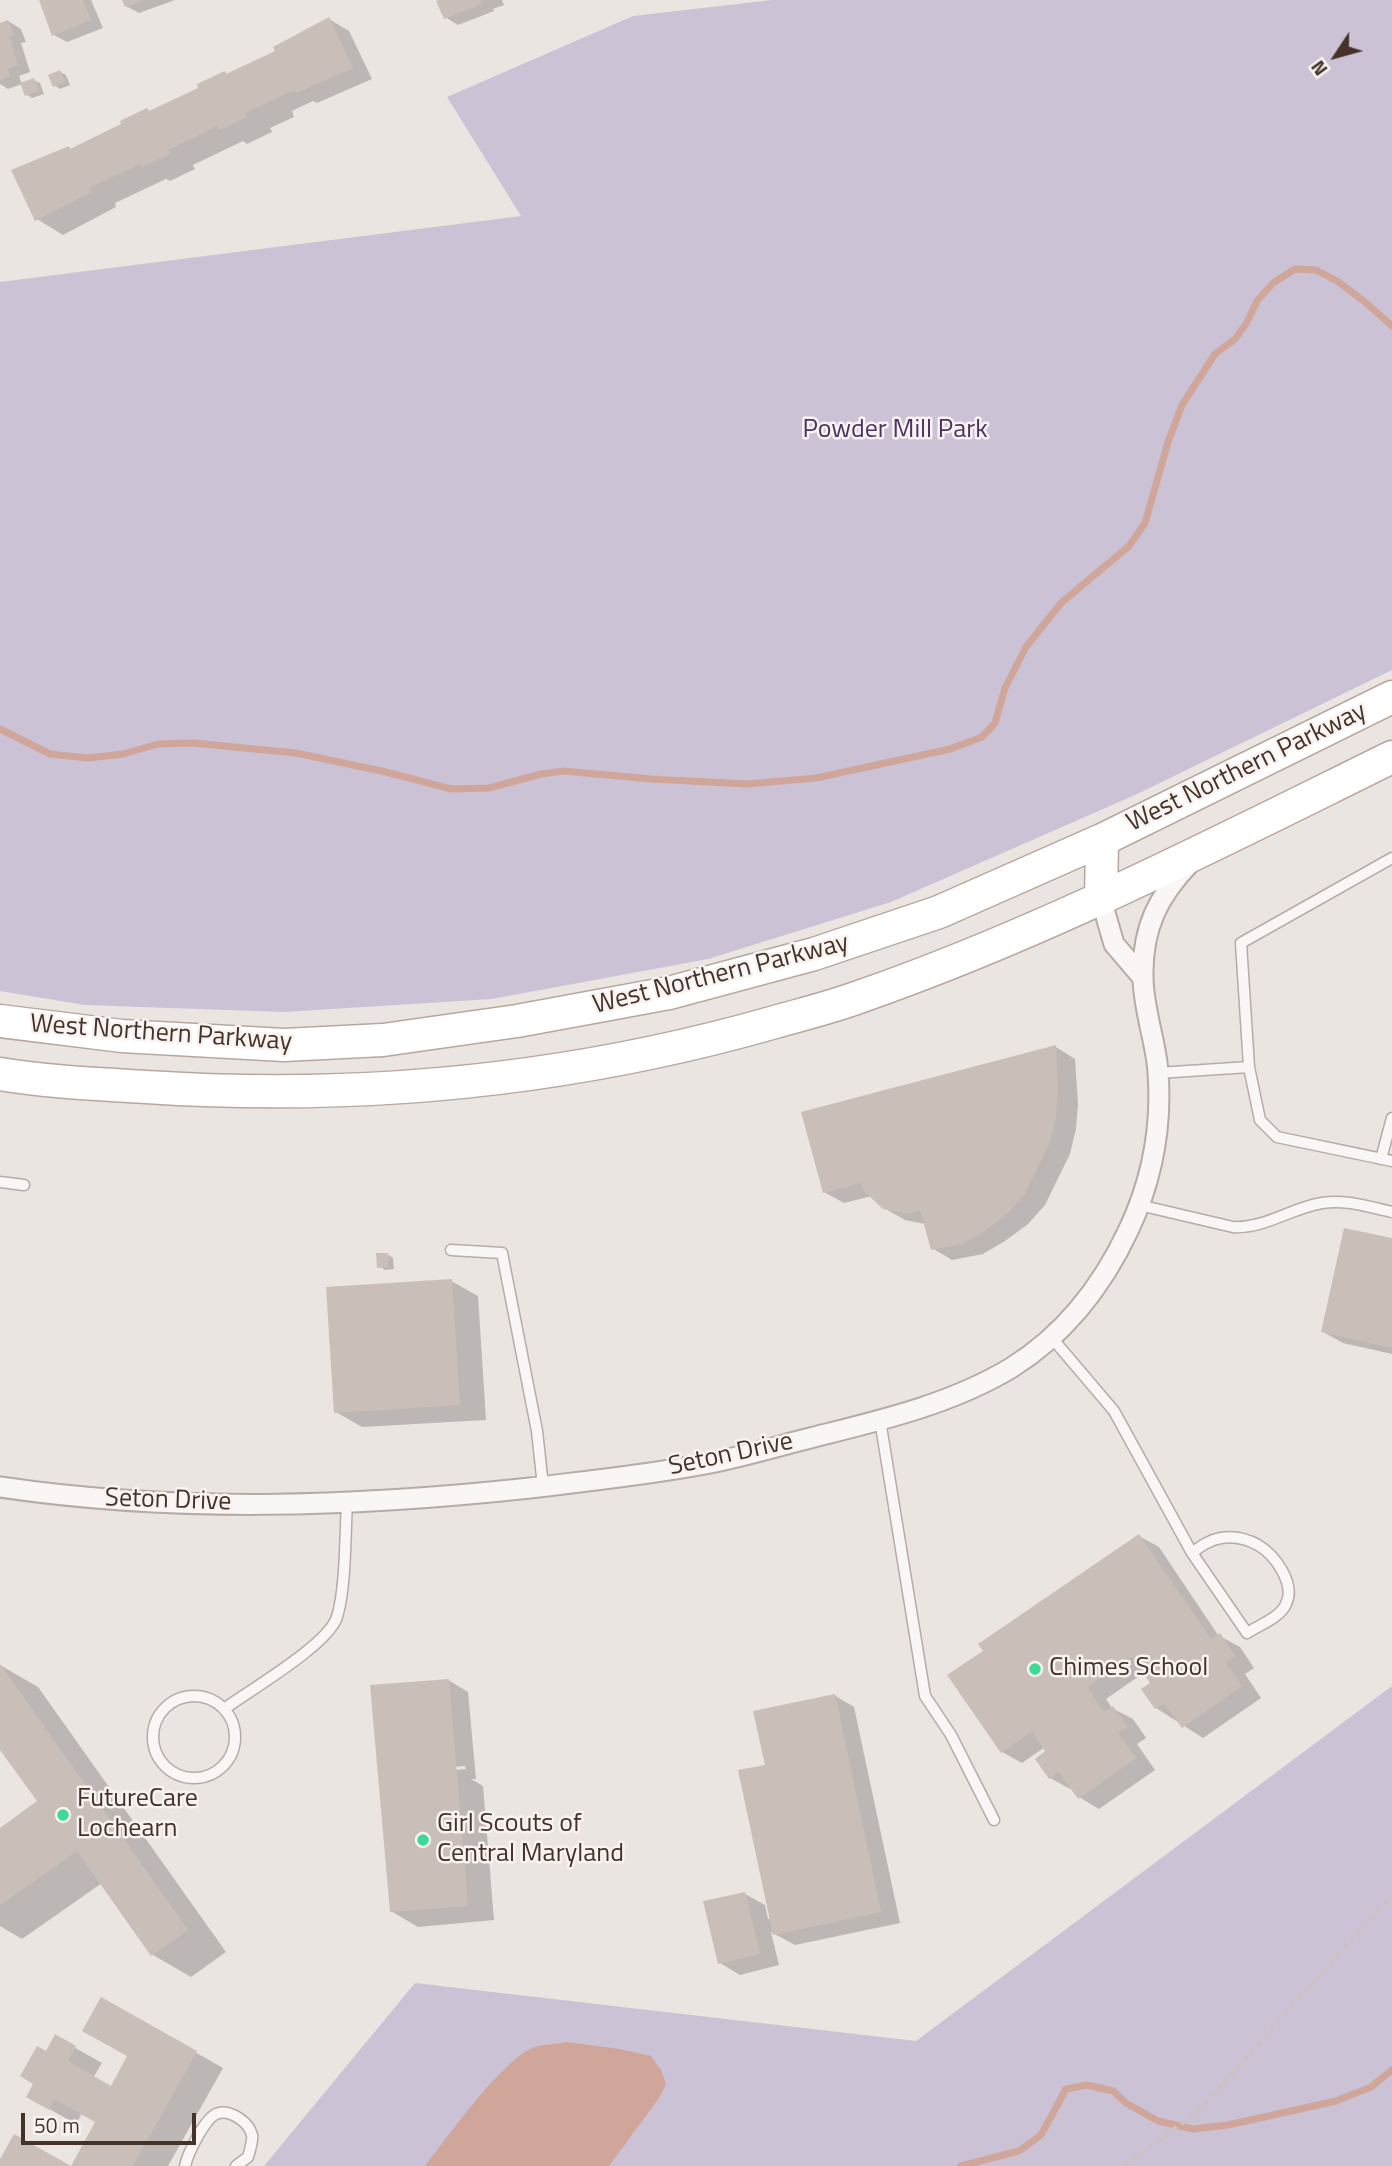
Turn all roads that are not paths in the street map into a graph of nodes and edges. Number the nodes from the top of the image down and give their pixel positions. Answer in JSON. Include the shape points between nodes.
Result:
{"nodes":[{"id":1,"x":1392,"y":697,"type":"edge"},
{"id":2,"x":1392,"y":757,"type":"edge"},
{"id":3,"x":1102,"y":840,"type":"junction"},
{"id":4,"x":1204,"y":849,"type":"junction"},
{"id":5,"x":1392,"y":858,"type":"edge"},
{"id":6,"x":1101,"y":899,"type":"junction"},
{"id":7,"x":1143,"y":978,"type":"junction"},
{"id":8,"x":0,"y":1021,"type":"edge"},
{"id":9,"x":1250,"y":1067,"type":"junction"},
{"id":10,"x":1158,"y":1073,"type":"junction"},
{"id":11,"x":0,"y":1074,"type":"edge"},
{"id":12,"x":1392,"y":1118,"type":"edge"},
{"id":13,"x":1387,"y":1160,"type":"edge"},
{"id":14,"x":0,"y":1182,"type":"edge"},
{"id":15,"x":24,"y":1185,"type":"dead end"},
{"id":16,"x":1139,"y":1205,"type":"junction"},
{"id":17,"x":1392,"y":1212,"type":"edge"},
{"id":18,"x":451,"y":1250,"type":"dead end"},
{"id":19,"x":1052,"y":1338,"type":"junction"},
{"id":20,"x":880,"y":1420,"type":"junction"},
{"id":21,"x":543,"y":1486,"type":"junction"},
{"id":22,"x":0,"y":1487,"type":"edge"},
{"id":23,"x":347,"y":1502,"type":"junction"},
{"id":24,"x":1192,"y":1553,"type":"junction"},
{"id":25,"x":224,"y":1709,"type":"junction"},
{"id":26,"x":994,"y":1820,"type":"dead end"},
{"id":27,"x":185,"y":2166,"type":"edge"},
{"id":28,"x":236,"y":2166,"type":"edge"}],
"edges":[{"from":1,"to":3,"type":"main road","name":"West Northern Parkway"},
{"from":2,"to":4,"type":"main road","name":"West Northern Parkway"},
{"from":3,"to":6,"type":"main road"},
{"from":3,"to":8,"type":"main road","name":"West Northern Parkway","via":[[939,912],[862,940],[669,993],[529,1019],[383,1040],[284,1045],[122,1036]]},
{"from":4,"to":6,"type":"main road","name":"West Northern Parkway"},
{"from":4,"to":7,"type":"street","name":"Seton Drive","via":[[1160,900],[1150,921]]},
{"from":5,"to":9,"type":"lane","via":[[1241,943]]},
{"from":6,"to":7,"type":"street","via":[[1114,944]]},
{"from":6,"to":11,"type":"main road","name":"West Northern Parkway","via":[[856,998],[663,1051],[567,1069],[475,1082],[291,1093],[112,1085]]},
{"from":7,"to":10,"type":"street","name":"Seton Drive"},
{"from":9,"to":10,"type":"lane"},
{"from":9,"to":13,"type":"lane","via":[[1260,1120],[1277,1137]]},
{"from":10,"to":16,"type":"street","name":"Seton Drive","via":[[1154,1150]]},
{"from":12,"to":13,"type":"lane"},
{"from":14,"to":15,"type":"lane"},
{"from":16,"to":17,"type":"lane","via":[[1247,1228],[1319,1203]]},
{"from":16,"to":19,"type":"street","name":"Seton Drive","via":[[1095,1289]]},
{"from":18,"to":21,"type":"lane","via":[[502,1253],[537,1431]]},
{"from":19,"to":20,"type":"street","name":"Seton Drive","via":[[967,1392]]},
{"from":19,"to":24,"type":"lane","via":[[1114,1411]]},
{"from":20,"to":21,"type":"street","name":"Seton Drive","via":[[709,1464]]},
{"from":20,"to":26,"type":"lane","via":[[925,1696],[951,1735]]},
{"from":21,"to":23,"type":"street","name":"Seton Drive"},
{"from":22,"to":23,"type":"street","name":"Seton Drive","via":[[132,1502]]},
{"from":23,"to":25,"type":"lane","via":[[336,1619],[306,1651]]},
{"from":24,"to":24,"type":"lane","via":[[1247,1633],[1287,1603],[1284,1576],[1271,1555],[1257,1545],[1240,1538],[1221,1538]]},
{"from":25,"to":25,"type":"lane","via":[[194,1696],[167,1706],[156,1720],[153,1736],[162,1762],[175,1773],[194,1778],[225,1765],[235,1734]]},
{"from":27,"to":28,"type":"lane","via":[[206,2123],[224,2113],[236,2116],[252,2134],[248,2157]]}]}
